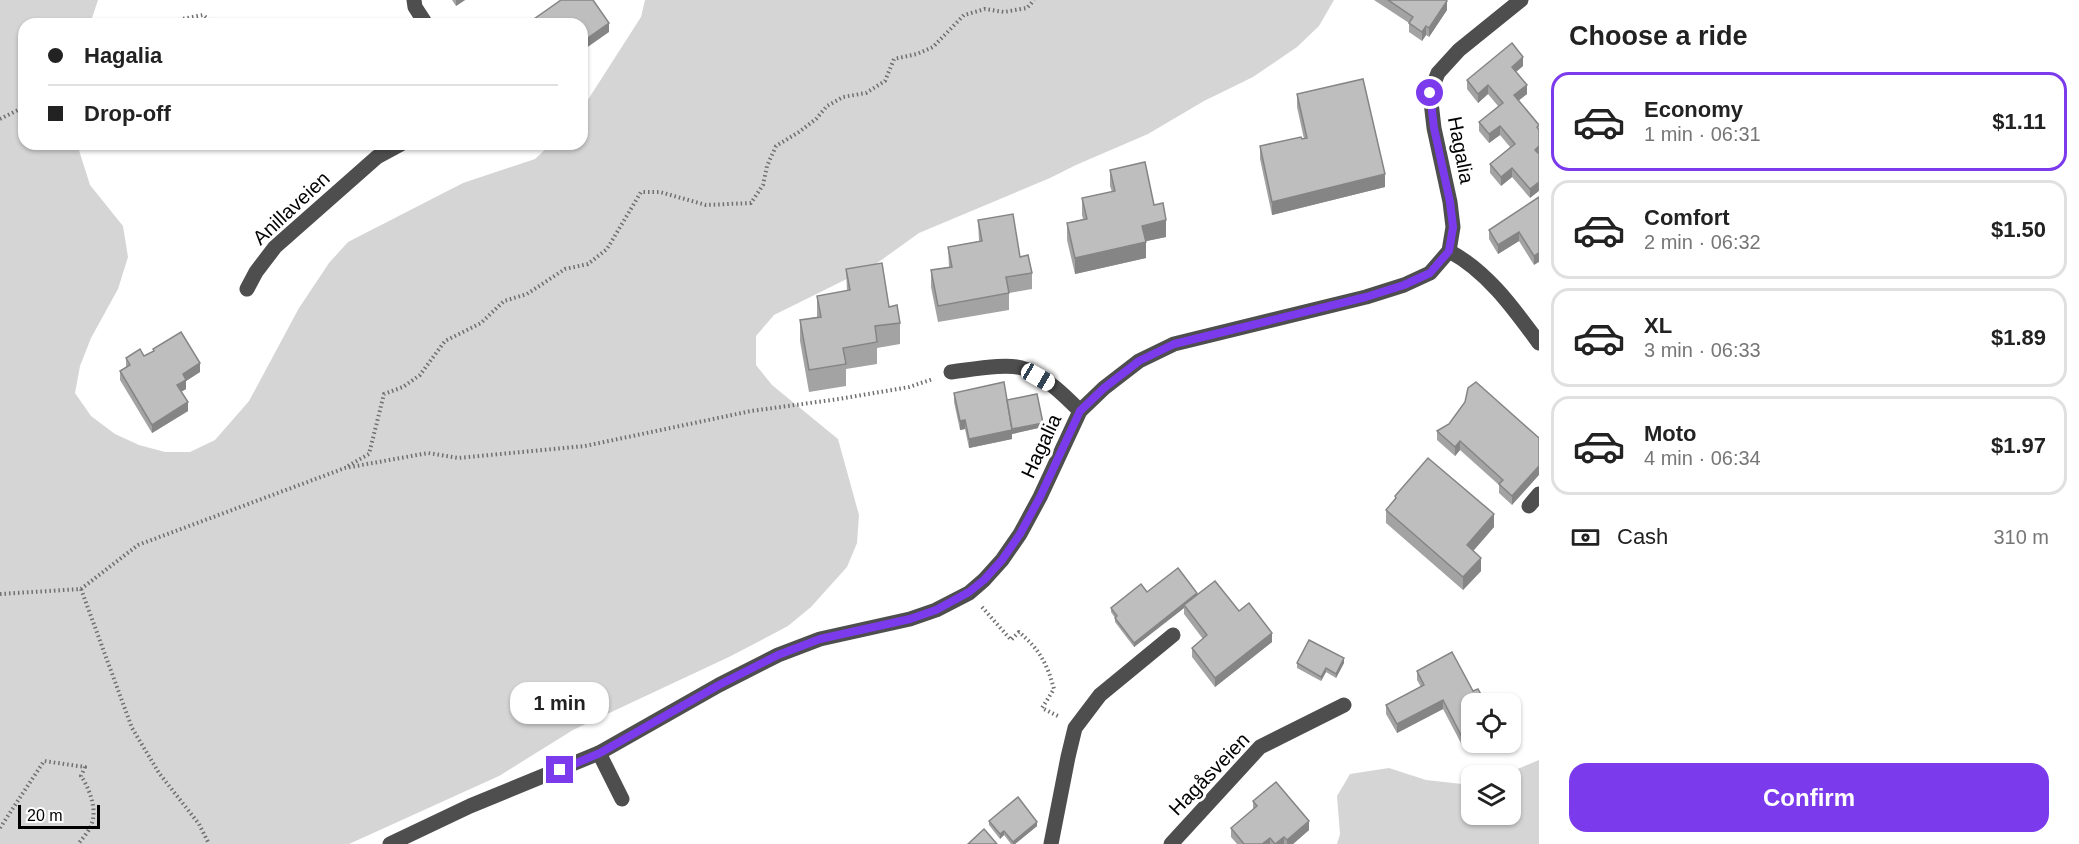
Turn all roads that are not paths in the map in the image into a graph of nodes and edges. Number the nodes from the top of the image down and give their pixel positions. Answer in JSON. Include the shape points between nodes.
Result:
{"nodes":[{"id":1,"x":414,"y":0,"type":"edge"},
{"id":2,"x":1521,"y":0,"type":"edge"},
{"id":3,"x":422,"y":18,"type":"edge"},
{"id":4,"x":390,"y":150,"type":"edge"},
{"id":5,"x":1449,"y":251,"type":"junction"},
{"id":6,"x":248,"y":289,"type":"dead end"},
{"id":7,"x":1539,"y":343,"type":"edge"},
{"id":8,"x":951,"y":372,"type":"road end"},
{"id":9,"x":1080,"y":411,"type":"junction"},
{"id":10,"x":1173,"y":635,"type":"dead end"},
{"id":11,"x":1344,"y":705,"type":"dead end"},
{"id":12,"x":600,"y":753,"type":"junction"},
{"id":13,"x":622,"y":799,"type":"dead end"},
{"id":14,"x":390,"y":844,"type":"edge"},
{"id":15,"x":1051,"y":844,"type":"edge"},
{"id":16,"x":1171,"y":844,"type":"edge"}],
"edges":[{"from":1,"to":3,"type":"street"},
{"from":2,"to":5,"type":"street","name":"Hagalia","via":[[1459,50],[1438,74],[1430,93],[1450,202],[1453,227]]},
{"from":4,"to":6,"type":"street","name":"Anillaveien","via":[[275,247]]},
{"from":5,"to":7,"type":"street","via":[[1496,287]]},
{"from":5,"to":9,"type":"street","name":"Hagalia","via":[[1430,273],[1404,285],[1174,344],[1139,361]]},
{"from":8,"to":9,"type":"street","via":[[1023,368],[1053,385]]},
{"from":9,"to":12,"type":"street","name":"Hagalia","via":[[1020,534],[1002,560],[969,592],[910,619],[820,639],[778,655]]},
{"from":10,"to":15,"type":"street","via":[[1100,695],[1075,728]]},
{"from":11,"to":16,"type":"street","name":"Hagåsveien","via":[[1260,747]]},
{"from":12,"to":13,"type":"street"},
{"from":12,"to":14,"type":"street","name":"Hagalia","via":[[470,806]]}]}
